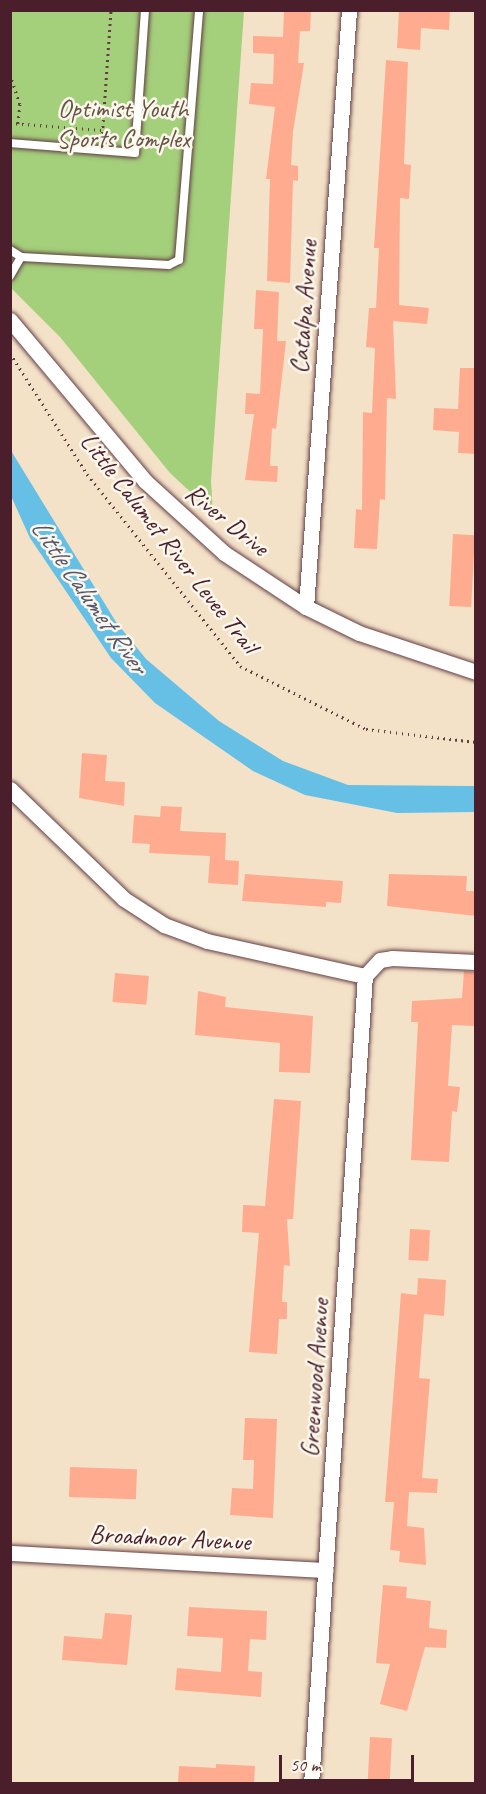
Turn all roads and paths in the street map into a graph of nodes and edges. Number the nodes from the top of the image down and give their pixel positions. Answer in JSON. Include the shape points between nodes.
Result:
{"nodes":[{"id":1,"x":111,"y":10,"type":"edge"},
{"id":2,"x":145,"y":10,"type":"edge"},
{"id":3,"x":199,"y":10,"type":"edge"},
{"id":4,"x":349,"y":10,"type":"edge"},
{"id":5,"x":10,"y":74,"type":"edge"},
{"id":6,"x":10,"y":123,"type":"edge"},
{"id":7,"x":18,"y":124,"type":"junction"},
{"id":8,"x":102,"y":130,"type":"junction"},
{"id":9,"x":102,"y":141,"type":"dead end"},
{"id":10,"x":10,"y":143,"type":"edge"},
{"id":11,"x":10,"y":250,"type":"edge"},
{"id":12,"x":21,"y":257,"type":"junction"},
{"id":13,"x":10,"y":276,"type":"edge"},
{"id":14,"x":10,"y":320,"type":"edge"},
{"id":15,"x":10,"y":353,"type":"edge"},
{"id":16,"x":306,"y":607,"type":"junction"},
{"id":17,"x":476,"y":672,"type":"edge"},
{"id":18,"x":476,"y":742,"type":"edge"},
{"id":19,"x":10,"y":789,"type":"edge"},
{"id":20,"x":476,"y":962,"type":"edge"},
{"id":21,"x":366,"y":976,"type":"junction"},
{"id":22,"x":10,"y":1553,"type":"edge"},
{"id":23,"x":326,"y":1570,"type":"junction"},
{"id":24,"x":311,"y":1784,"type":"edge"}],
"edges":[{"from":1,"to":8,"type":"path"},
{"from":2,"to":10,"type":"lane","via":[[135,153]]},
{"from":3,"to":12,"type":"lane","via":[[179,260],[169,265]]},
{"from":4,"to":16,"type":"street","name":"Catalpa Avenue"},
{"from":5,"to":7,"type":"path","via":[[19,98]]},
{"from":6,"to":7,"type":"path"},
{"from":7,"to":8,"type":"path"},
{"from":8,"to":9,"type":"path"},
{"from":11,"to":12,"type":"lane"},
{"from":12,"to":13,"type":"lane"},
{"from":14,"to":16,"type":"street","name":"River Drive","via":[[160,496],[224,553]]},
{"from":15,"to":18,"type":"path","name":"Little Calumet River Levee Trail","via":[[87,474],[240,666],[366,729]]},
{"from":16,"to":17,"type":"street","name":"River Drive","via":[[359,633]]},
{"from":19,"to":21,"type":"street","via":[[124,899],[164,925],[230,948]]},
{"from":20,"to":21,"type":"street","via":[[392,958],[380,960]]},
{"from":21,"to":23,"type":"street","name":"Greenwood Avenue"},
{"from":22,"to":23,"type":"street","name":"Broadmoor Avenue"},
{"from":23,"to":24,"type":"street","name":"Greenwood Avenue"}]}
